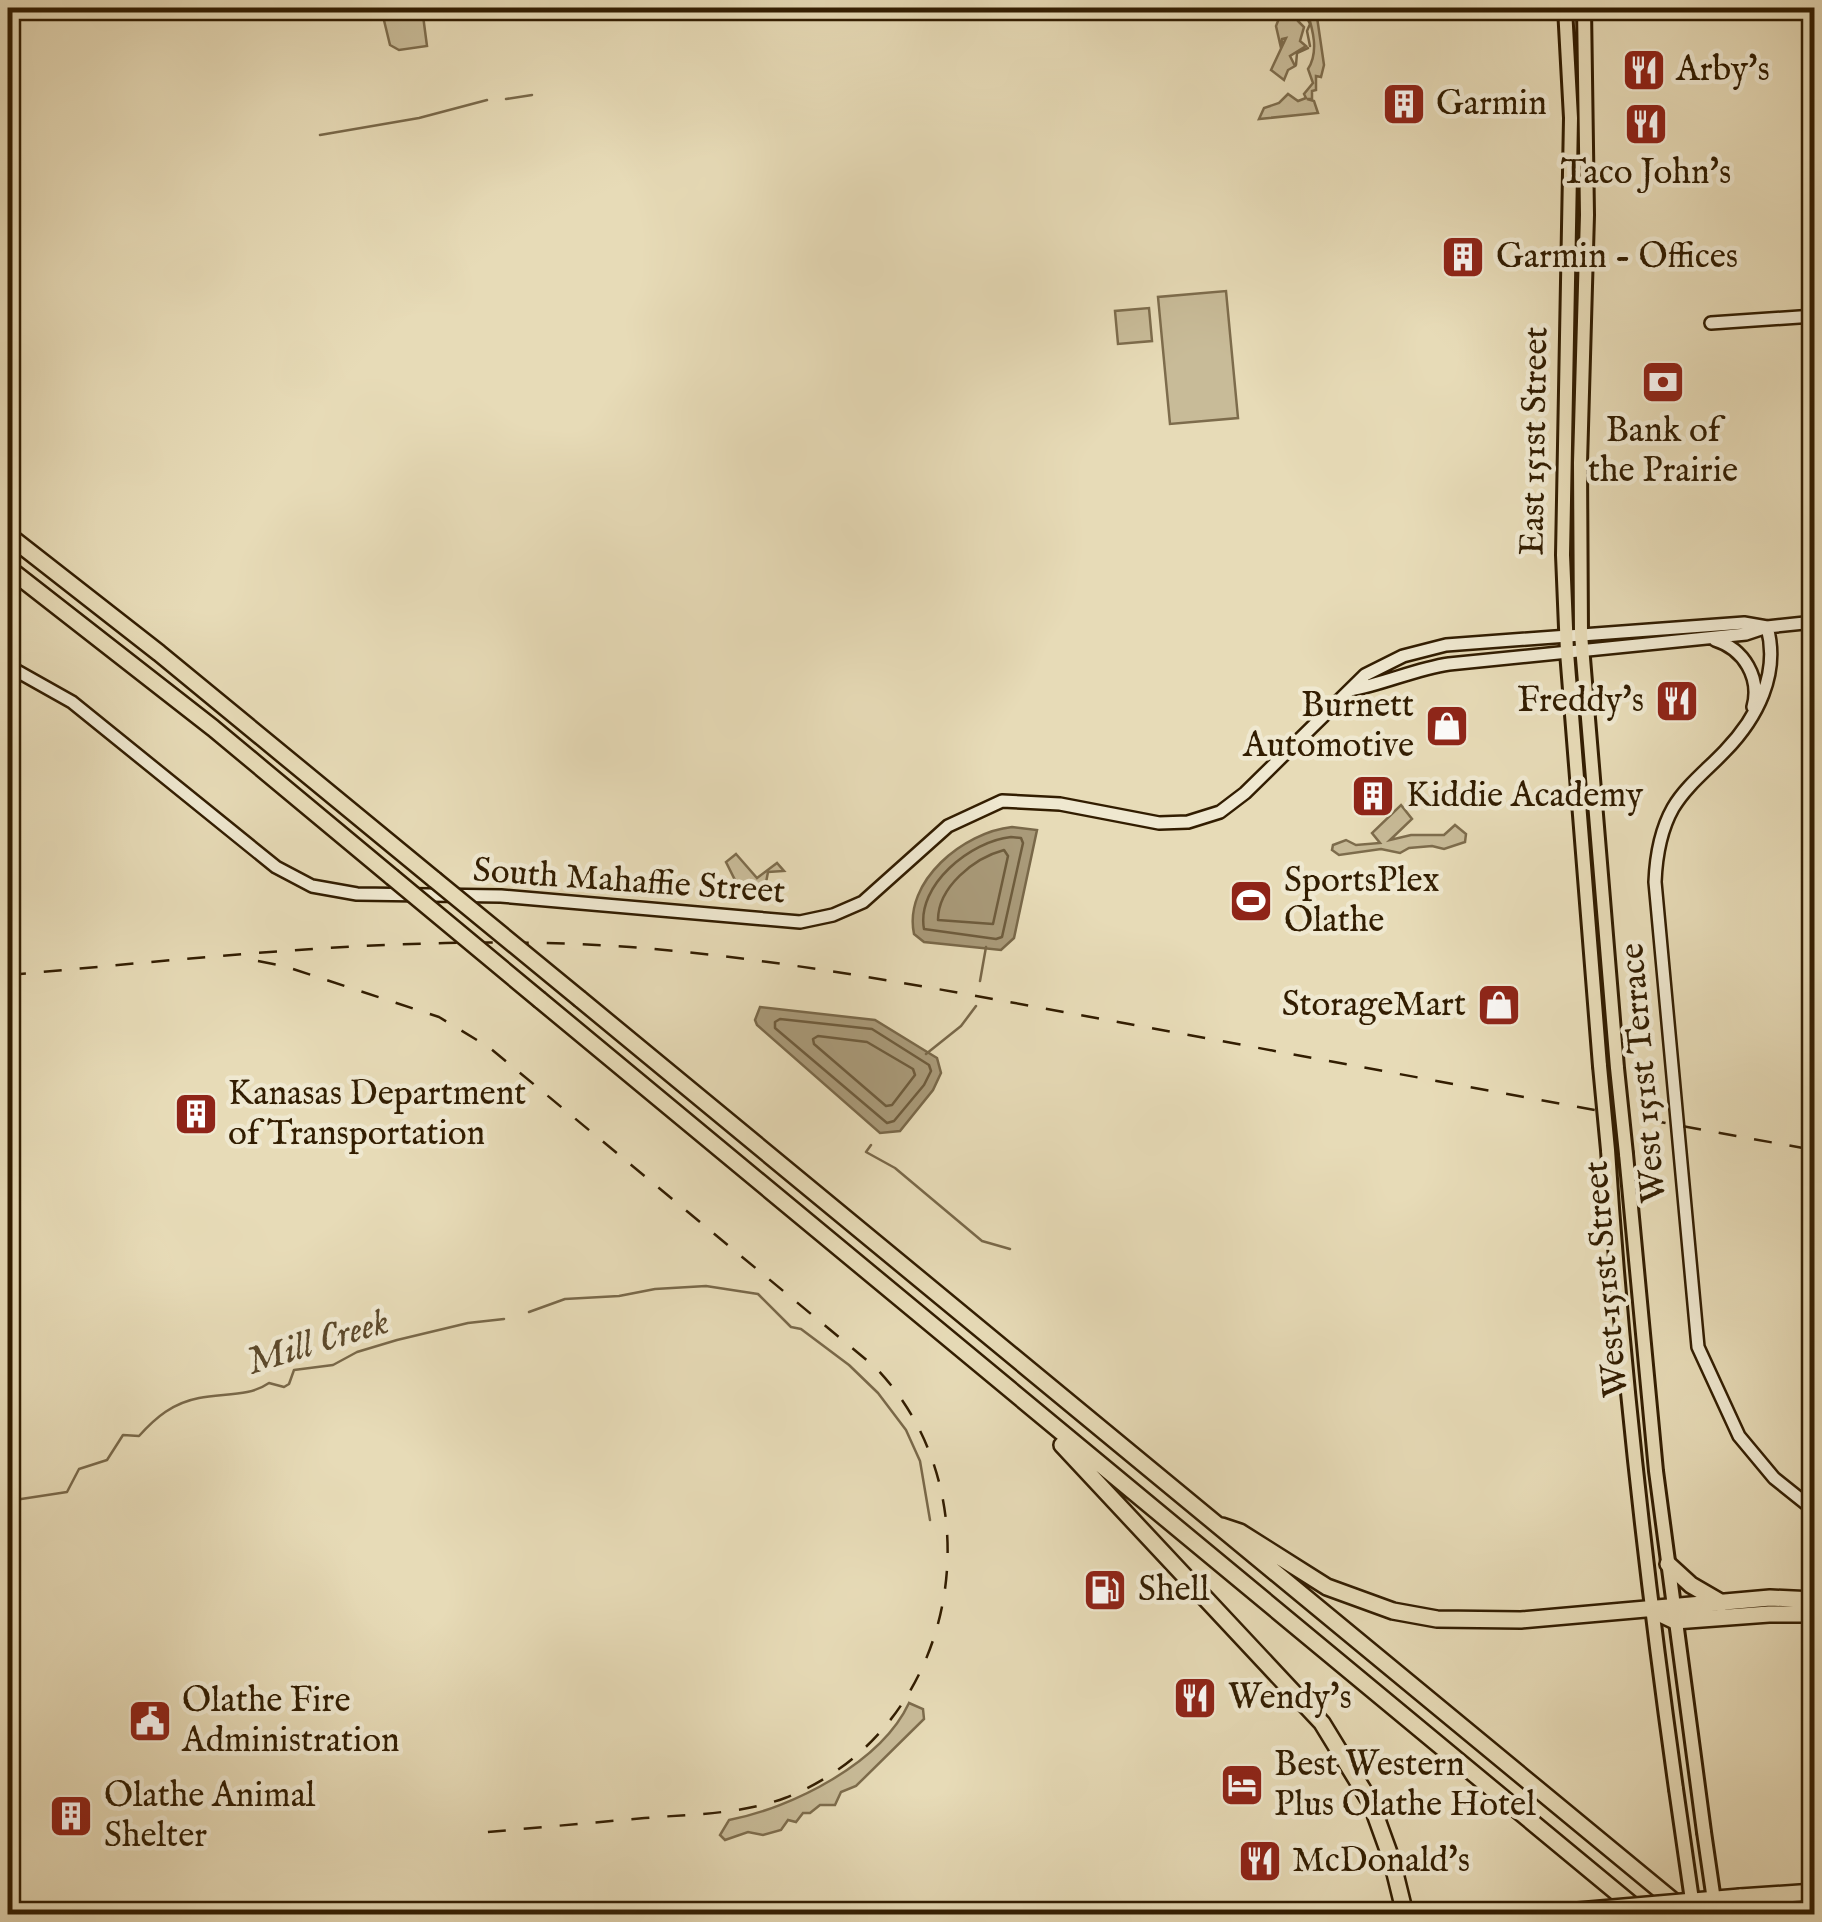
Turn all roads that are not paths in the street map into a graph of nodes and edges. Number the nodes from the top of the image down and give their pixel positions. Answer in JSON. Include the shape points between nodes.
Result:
{"nodes":[{"id":1,"x":1565,"y":8,"type":"edge"},
{"id":2,"x":1573,"y":8,"type":"edge"},
{"id":3,"x":1584,"y":8,"type":"edge"},
{"id":4,"x":1585,"y":34,"type":"junction"},
{"id":5,"x":1567,"y":44,"type":"junction"},
{"id":6,"x":1587,"y":164,"type":"junction"},
{"id":7,"x":1814,"y":316,"type":"edge"},
{"id":8,"x":1711,"y":323,"type":"dead end"},
{"id":9,"x":8,"y":536,"type":"edge"},
{"id":10,"x":8,"y":568,"type":"edge"},
{"id":11,"x":1814,"y":622,"type":"edge"},
{"id":12,"x":1768,"y":627,"type":"junction"},
{"id":13,"x":1582,"y":634,"type":"junction"},
{"id":14,"x":1566,"y":635,"type":"junction"},
{"id":15,"x":1701,"y":639,"type":"junction"},
{"id":16,"x":1583,"y":651,"type":"junction"},
{"id":17,"x":1567,"y":652,"type":"junction"},
{"id":18,"x":8,"y":666,"type":"edge"},
{"id":19,"x":1350,"y":690,"type":"junction"},
{"id":20,"x":1748,"y":726,"type":"junction"},
{"id":21,"x":1019,"y":1399,"type":"junction"},
{"id":22,"x":1814,"y":1510,"type":"edge"},
{"id":23,"x":1211,"y":1522,"type":"junction"},
{"id":24,"x":1668,"y":1564,"type":"junction"},
{"id":25,"x":1814,"y":1600,"type":"edge"},
{"id":26,"x":1722,"y":1603,"type":"junction"},
{"id":27,"x":1650,"y":1609,"type":"junction"},
{"id":28,"x":1674,"y":1614,"type":"junction"},
{"id":29,"x":1814,"y":1614,"type":"edge"},
{"id":30,"x":1814,"y":1892,"type":"edge"},
{"id":31,"x":1405,"y":1914,"type":"edge"},
{"id":32,"x":1536,"y":1914,"type":"edge"},
{"id":33,"x":1643,"y":1914,"type":"edge"},
{"id":34,"x":1691,"y":1914,"type":"edge"},
{"id":35,"x":1716,"y":1914,"type":"edge"}],
"edges":[{"from":1,"to":5,"type":"main road","name":"East 151st Street"},
{"from":2,"to":4,"type":"main road"},
{"from":3,"to":4,"type":"main road","name":"East 151st Street"},
{"from":4,"to":6,"type":"main road","name":"East 151st Street"},
{"from":5,"to":6,"type":"main road","via":[[1577,53],[1580,146]]},
{"from":5,"to":14,"type":"main road","name":"East 151st Street"},
{"from":6,"to":13,"type":"main road","name":"East 151st Street"},
{"from":7,"to":8,"type":"street"},
{"from":9,"to":23,"type":"highway","bridge":true,"via":[[174,664]]},
{"from":10,"to":21,"type":"highway","bridge":true,"via":[[213,728]]},
{"from":11,"to":12,"type":"street"},
{"from":12,"to":13,"type":"street","name":"South Mahaffie Street","via":[[1744,622]]},
{"from":12,"to":15,"type":"street","name":"South Mahaffie Street"},
{"from":12,"to":20,"type":"street","name":"West 151st Terrace","via":[[1769,677]]},
{"from":13,"to":14,"type":"street","name":"South Mahaffie Street"},
{"from":13,"to":16,"type":"main road","name":"West 151st Street"},
{"from":14,"to":17,"type":"main road","name":"West 151st Street"},
{"from":14,"to":19,"type":"street","name":"South Mahaffie Street","via":[[1424,650],[1365,675]]},
{"from":15,"to":16,"type":"street","name":"South Mahaffie Street"},
{"from":15,"to":20,"type":"street","via":[[1727,644],[1751,671],[1756,698]]},
{"from":16,"to":17,"type":"street","name":"South Mahaffie Street"},
{"from":16,"to":24,"type":"main road","name":"West 151st Street","bridge":true},
{"from":17,"to":19,"type":"street","name":"South Mahaffie Street","via":[[1428,667]]},
{"from":17,"to":27,"type":"main road","name":"West 151st Street","bridge":true,"via":[[1621,1350]]},
{"from":18,"to":19,"type":"street","name":"South Mahaffie Street","via":[[72,702],[276,867],[312,886],[357,894],[617,904],[788,922],[862,902],[948,826],[1002,802],[1060,804],[1159,823],[1220,812]]},
{"from":20,"to":22,"type":"street","name":"West 151st Terrace","via":[[1672,810],[1656,859],[1659,930],[1698,1347],[1739,1436],[1774,1478]]},
{"from":21,"to":31,"type":"highway","via":[[1322,1723],[1371,1803]]},
{"from":21,"to":33,"type":"highway"},
{"from":23,"to":27,"type":"highway","via":[[1240,1532],[1327,1588],[1404,1613],[1481,1622]]},
{"from":23,"to":34,"type":"highway"},
{"from":24,"to":26,"type":"highway"},
{"from":24,"to":28,"type":"main road","name":"West 151st Street"},
{"from":25,"to":26,"type":"highway"},
{"from":26,"to":28,"type":"highway"},
{"from":27,"to":28,"type":"highway"},
{"from":27,"to":34,"type":"main road","name":"West 151st Street","bridge":true},
{"from":28,"to":29,"type":"highway"},
{"from":28,"to":35,"type":"main road","name":"West 151st Street","bridge":true},
{"from":30,"to":32,"type":"highway","bridge":true}]}
